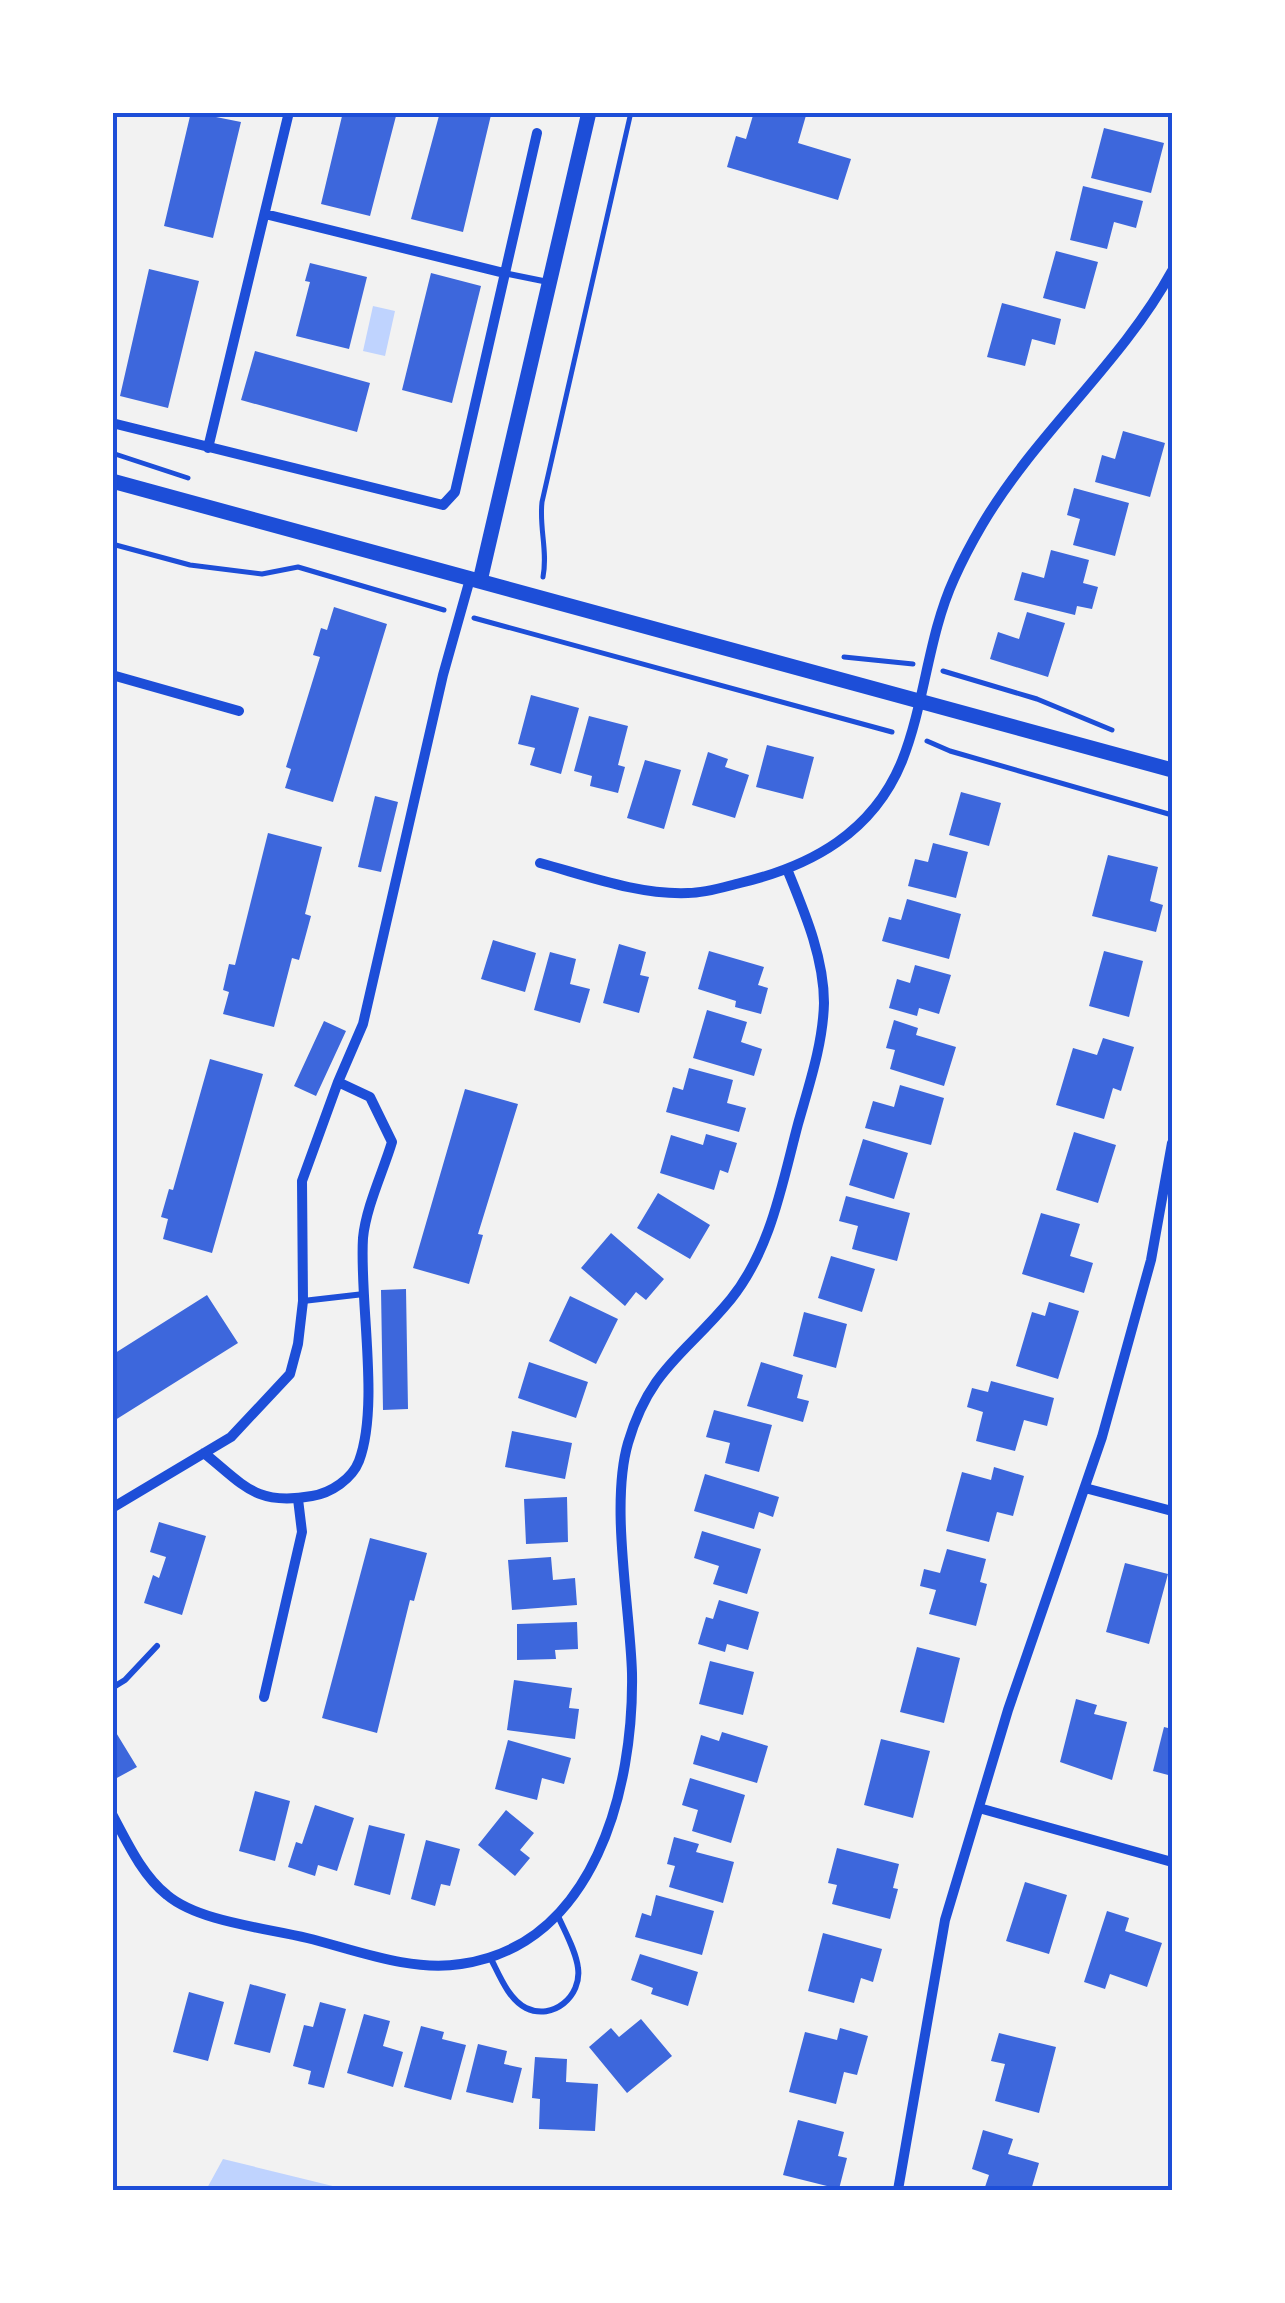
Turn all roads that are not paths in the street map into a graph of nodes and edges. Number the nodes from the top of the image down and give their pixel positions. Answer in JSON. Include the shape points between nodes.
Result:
{"nodes":[{"id":1,"x":289,"y":112,"type":"edge"},
{"id":2,"x":589,"y":112,"type":"edge"},
{"id":3,"x":537,"y":133,"type":"dead end"},
{"id":4,"x":264,"y":214,"type":"junction"},
{"id":5,"x":1172,"y":271,"type":"edge"},
{"id":6,"x":504,"y":272,"type":"junction"},
{"id":7,"x":550,"y":282,"type":"junction"},
{"id":8,"x":112,"y":423,"type":"edge"},
{"id":9,"x":208,"y":448,"type":"junction"},
{"id":10,"x":112,"y":480,"type":"edge"},
{"id":11,"x":475,"y":580,"type":"junction"},
{"id":12,"x":112,"y":675,"type":"edge"},
{"id":13,"x":918,"y":701,"type":"junction"},
{"id":14,"x":240,"y":710,"type":"dead end"},
{"id":15,"x":1172,"y":770,"type":"edge"},
{"id":16,"x":540,"y":864,"type":"dead end"},
{"id":17,"x":787,"y":870,"type":"junction"},
{"id":18,"x":338,"y":1082,"type":"junction"},
{"id":19,"x":1172,"y":1143,"type":"edge"},
{"id":20,"x":364,"y":1294,"type":"junction"},
{"id":21,"x":303,"y":1301,"type":"junction"},
{"id":22,"x":204,"y":1453,"type":"junction"},
{"id":23,"x":1085,"y":1488,"type":"junction"},
{"id":24,"x":298,"y":1498,"type":"junction"},
{"id":25,"x":112,"y":1508,"type":"edge"},
{"id":26,"x":1172,"y":1511,"type":"edge"},
{"id":27,"x":157,"y":1646,"type":"dead end"},
{"id":28,"x":112,"y":1688,"type":"edge"},
{"id":29,"x":264,"y":1697,"type":"dead end"},
{"id":30,"x":979,"y":1808,"type":"junction"},
{"id":31,"x":112,"y":1814,"type":"edge"},
{"id":32,"x":1172,"y":1862,"type":"edge"},
{"id":33,"x":558,"y":1916,"type":"junction"},
{"id":34,"x":490,"y":1956,"type":"junction"},
{"id":35,"x":898,"y":2190,"type":"edge"}],
"edges":[{"from":1,"to":4,"type":"street"},
{"from":2,"to":7,"type":"street"},
{"from":3,"to":6,"type":"street"},
{"from":4,"to":6,"type":"street"},
{"from":4,"to":9,"type":"street"},
{"from":5,"to":13,"type":"street","via":[[1123,345],[1007,484],[952,581]]},
{"from":6,"to":7,"type":"lane"},
{"from":6,"to":9,"type":"street","via":[[450,500],[435,505]]},
{"from":7,"to":11,"type":"street"},
{"from":8,"to":9,"type":"street"},
{"from":10,"to":11,"type":"street"},
{"from":11,"to":13,"type":"street"},
{"from":11,"to":18,"type":"street","via":[[443,675],[363,1024]]},
{"from":12,"to":14,"type":"street"},
{"from":13,"to":15,"type":"street"},
{"from":13,"to":17,"type":"street","via":[[887,792],[870,815],[823,855]]},
{"from":16,"to":17,"type":"street","via":[[689,894]]},
{"from":17,"to":33,"type":"street","via":[[820,968],[824,1001],[815,1062],[768,1235],[750,1272],[660,1373],[626,1449],[622,1524],[632,1670],[627,1752],[594,1865]]},
{"from":18,"to":20,"type":"street","via":[[370,1097],[392,1142],[364,1235]]},
{"from":18,"to":21,"type":"street","via":[[302,1181]]},
{"from":19,"to":23,"type":"street","via":[[1151,1260]]},
{"from":20,"to":21,"type":"lane"},
{"from":20,"to":24,"type":"street","via":[[367,1417],[358,1463],[338,1486]]},
{"from":21,"to":22,"type":"street","via":[[290,1374],[231,1437]]},
{"from":22,"to":24,"type":"street","via":[[252,1491],[274,1500]]},
{"from":22,"to":25,"type":"street"},
{"from":23,"to":26,"type":"street"},
{"from":23,"to":30,"type":"street"},
{"from":24,"to":29,"type":"street","via":[[302,1532]]},
{"from":27,"to":28,"type":"lane"},
{"from":30,"to":32,"type":"street"},
{"from":30,"to":35,"type":"street","via":[[945,1920]]},
{"from":31,"to":34,"type":"street","via":[[133,1854],[184,1906],[404,1962],[458,1965]]},
{"from":33,"to":34,"type":"street"},
{"from":33,"to":34,"type":"lane","via":[[579,1971],[575,1993],[562,2004],[546,2012],[529,2010],[506,1987]]}]}
